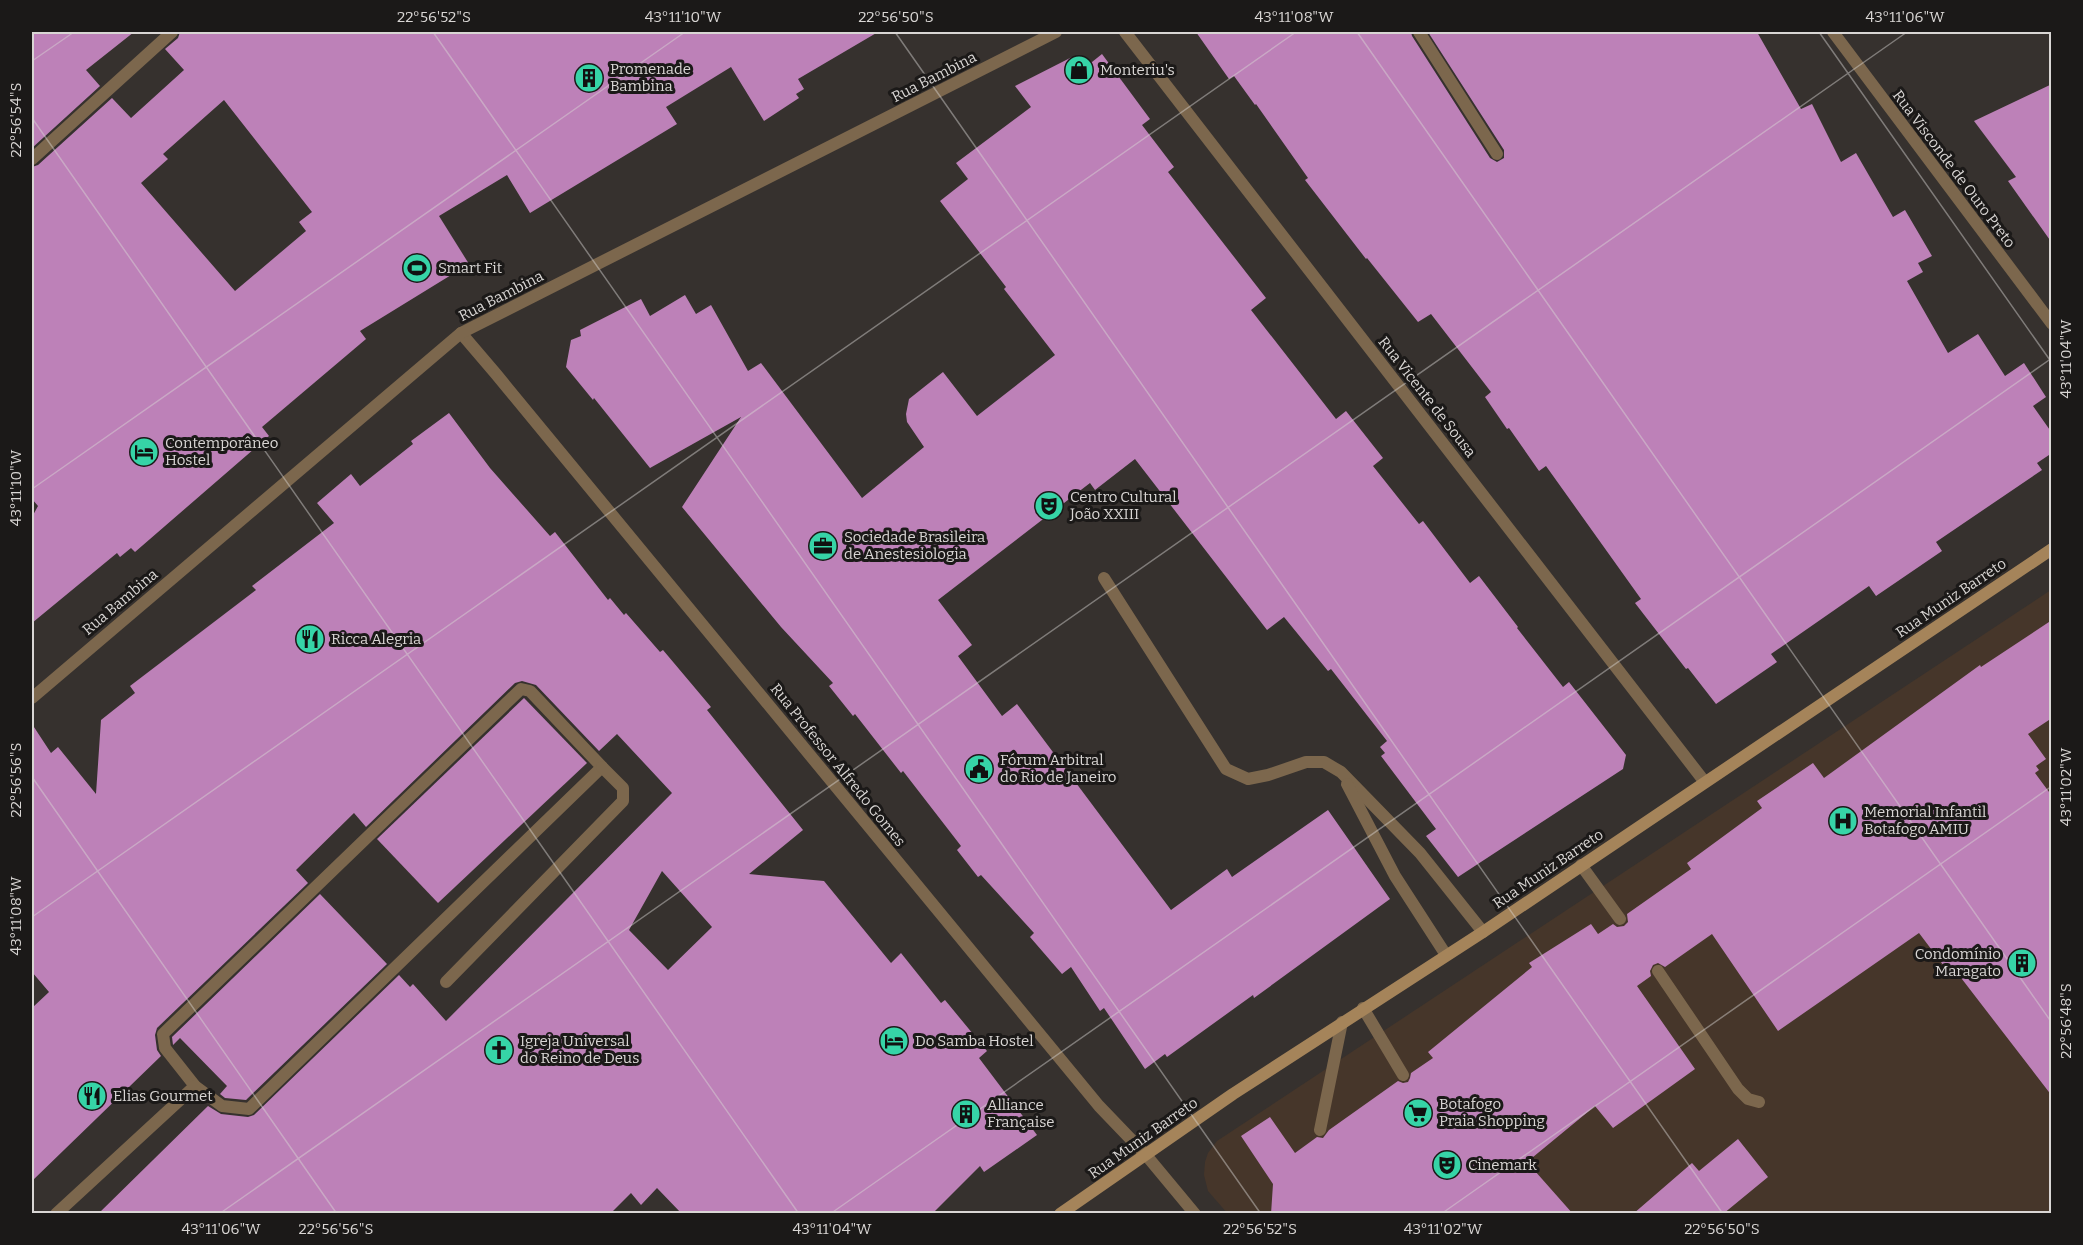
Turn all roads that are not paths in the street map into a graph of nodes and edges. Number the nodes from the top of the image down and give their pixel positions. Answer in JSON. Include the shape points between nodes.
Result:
{"nodes":[{"id":1,"x":172,"y":32,"type":"edge"},
{"id":2,"x":1056,"y":32,"type":"edge"},
{"id":3,"x":1125,"y":32,"type":"edge"},
{"id":4,"x":1419,"y":32,"type":"edge"},
{"id":5,"x":1833,"y":32,"type":"edge"},
{"id":6,"x":1497,"y":154,"type":"dead end"},
{"id":7,"x":32,"y":159,"type":"edge"},
{"id":8,"x":2052,"y":324,"type":"edge"},
{"id":9,"x":461,"y":333,"type":"junction"},
{"id":10,"x":2052,"y":549,"type":"edge"},
{"id":11,"x":1104,"y":578,"type":"dead end"},
{"id":12,"x":32,"y":698,"type":"edge"},
{"id":13,"x":602,"y":767,"type":"junction"},
{"id":14,"x":1341,"y":772,"type":"junction"},
{"id":15,"x":1704,"y":781,"type":"junction"},
{"id":16,"x":1581,"y":865,"type":"junction"},
{"id":17,"x":1620,"y":919,"type":"dead end"},
{"id":18,"x":1483,"y":932,"type":"junction"},
{"id":19,"x":1446,"y":955,"type":"junction"},
{"id":20,"x":1658,"y":971,"type":"dead end"},
{"id":21,"x":446,"y":982,"type":"dead end"},
{"id":22,"x":1363,"y":1008,"type":"junction"},
{"id":23,"x":1342,"y":1022,"type":"junction"},
{"id":24,"x":1403,"y":1075,"type":"dead end"},
{"id":25,"x":195,"y":1086,"type":"junction"},
{"id":26,"x":1759,"y":1102,"type":"dead end"},
{"id":27,"x":1320,"y":1130,"type":"dead end"},
{"id":28,"x":1146,"y":1155,"type":"junction"},
{"id":29,"x":56,"y":1214,"type":"edge"},
{"id":30,"x":1060,"y":1214,"type":"edge"},
{"id":31,"x":1195,"y":1214,"type":"edge"}],
"edges":[{"from":1,"to":7,"type":"street"},
{"from":2,"to":9,"type":"street","name":"Rua Bambina"},
{"from":3,"to":15,"type":"street","name":"Rua Vicente de Sousa"},
{"from":4,"to":6,"type":"street"},
{"from":5,"to":8,"type":"street","name":"Rua Visconde de Ouro Preto"},
{"from":9,"to":12,"type":"street","name":"Rua Bambina"},
{"from":9,"to":28,"type":"street","name":"Rua Professor Alfredo Gomes","via":[[1099,1106]]},
{"from":10,"to":15,"type":"main road","name":"Rua Muniz Barreto"},
{"from":11,"to":14,"type":"street","via":[[1226,769],[1248,779],[1306,762],[1324,762]]},
{"from":13,"to":21,"type":"street","via":[[623,788],[623,801]]},
{"from":13,"to":25,"type":"street","via":[[249,1109],[222,1106]]},
{"from":13,"to":25,"type":"street","via":[[530,691],[521,689],[164,1034],[165,1048]]},
{"from":14,"to":18,"type":"street","via":[[1420,853]]},
{"from":14,"to":19,"type":"street","via":[[1395,876]]},
{"from":15,"to":16,"type":"main road","name":"Rua Muniz Barreto"},
{"from":16,"to":17,"type":"street"},
{"from":16,"to":18,"type":"main road","name":"Rua Muniz Barreto"},
{"from":18,"to":19,"type":"main road","name":"Rua Muniz Barreto"},
{"from":19,"to":22,"type":"main road","name":"Rua Muniz Barreto"},
{"from":20,"to":26,"type":"street","via":[[1737,1089],[1748,1100]]},
{"from":22,"to":23,"type":"main road","name":"Rua Muniz Barreto"},
{"from":22,"to":24,"type":"street"},
{"from":23,"to":27,"type":"street"},
{"from":23,"to":28,"type":"main road","name":"Rua Muniz Barreto"},
{"from":25,"to":29,"type":"street"},
{"from":28,"to":30,"type":"main road","name":"Rua Muniz Barreto"},
{"from":28,"to":31,"type":"street","name":"Rua Professor Alfredo Gomes"}]}
